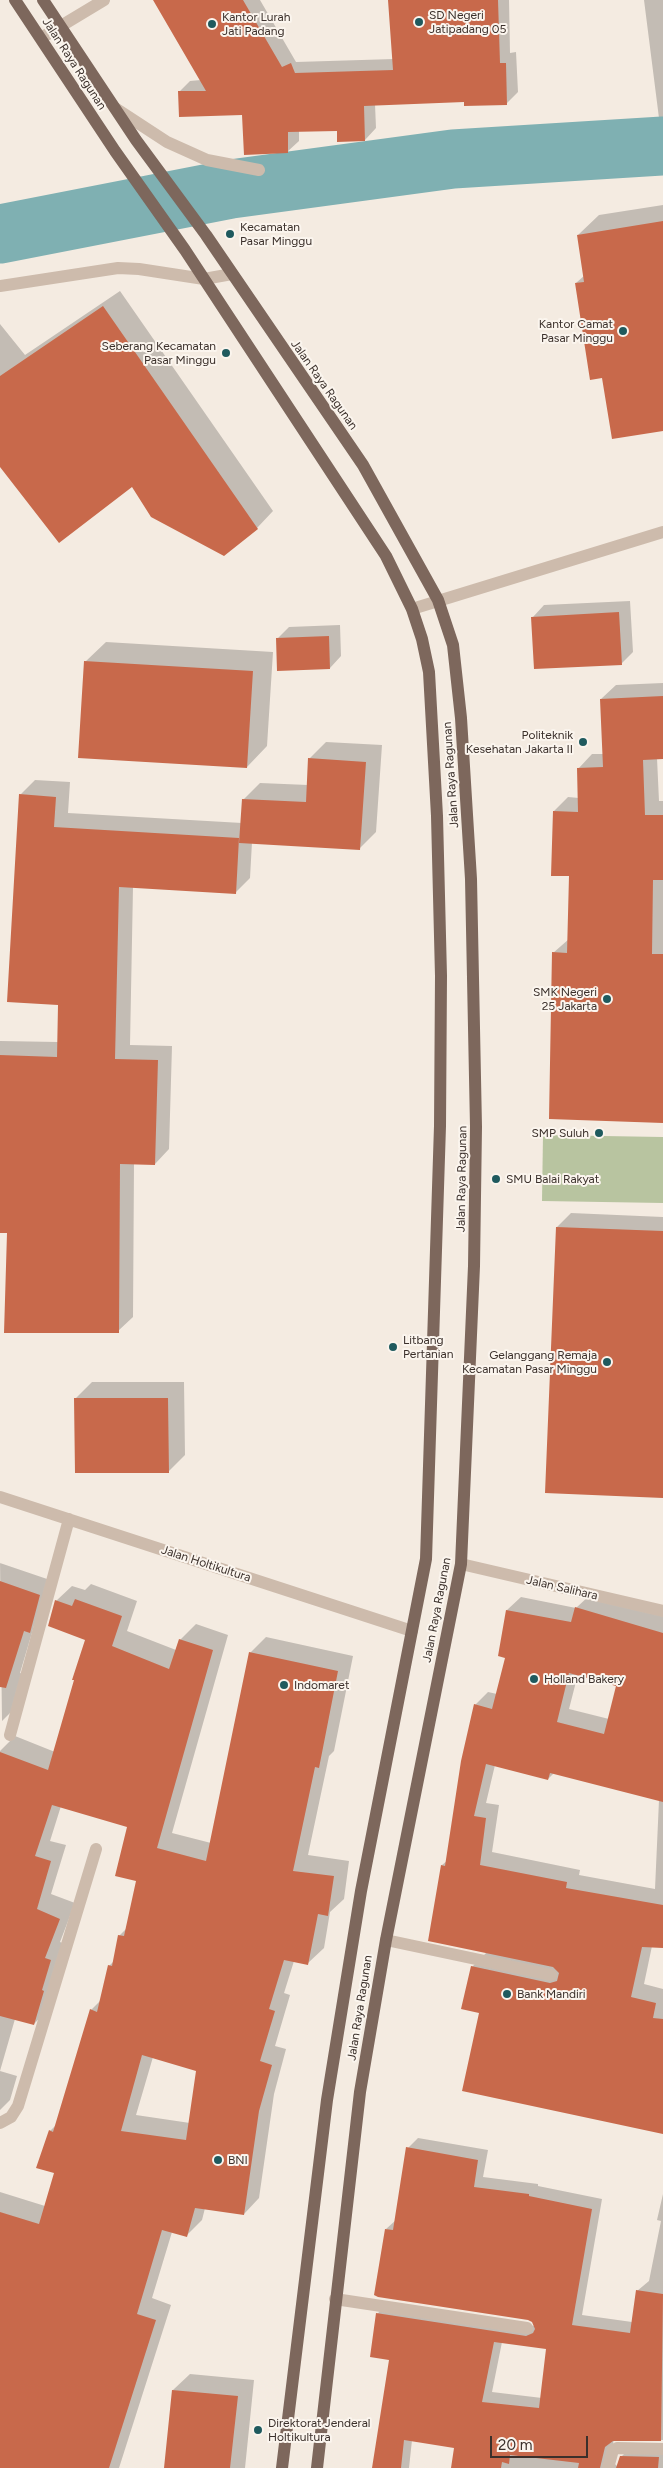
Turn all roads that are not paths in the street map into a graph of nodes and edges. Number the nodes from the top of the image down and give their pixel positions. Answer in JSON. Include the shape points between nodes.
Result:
{"nodes":[{"id":1,"x":15,"y":0,"type":"edge"},
{"id":2,"x":43,"y":0,"type":"edge"},
{"id":3,"x":104,"y":0,"type":"edge"},
{"id":4,"x":61,"y":25,"type":"junction"},
{"id":5,"x":41,"y":38,"type":"junction"},
{"id":6,"x":115,"y":108,"type":"junction"},
{"id":7,"x":259,"y":170,"type":"dead end"},
{"id":8,"x":232,"y":274,"type":"junction"},
{"id":9,"x":204,"y":279,"type":"junction"},
{"id":10,"x":0,"y":286,"type":"edge"},
{"id":11,"x":663,"y":532,"type":"edge"},
{"id":12,"x":438,"y":600,"type":"junction"},
{"id":13,"x":412,"y":608,"type":"junction"},
{"id":14,"x":0,"y":1497,"type":"edge"},
{"id":15,"x":69,"y":1519,"type":"junction"},
{"id":16,"x":460,"y":1564,"type":"junction"},
{"id":17,"x":663,"y":1611,"type":"edge"},
{"id":18,"x":412,"y":1631,"type":"junction"},
{"id":19,"x":10,"y":1734,"type":"dead end"},
{"id":20,"x":96,"y":1849,"type":"dead end"},
{"id":21,"x":386,"y":1940,"type":"junction"},
{"id":22,"x":551,"y":1975,"type":"dead end"},
{"id":23,"x":0,"y":2123,"type":"edge"},
{"id":24,"x":335,"y":2299,"type":"junction"},
{"id":25,"x":527,"y":2328,"type":"dead end"},
{"id":26,"x":663,"y":2449,"type":"edge"},
{"id":27,"x":282,"y":2468,"type":"edge"},
{"id":28,"x":317,"y":2468,"type":"edge"},
{"id":29,"x":608,"y":2468,"type":"edge"}],
"edges":[{"from":1,"to":5,"type":"main road","name":"Jalan Raya Ragunan"},
{"from":2,"to":4,"type":"main road","name":"Jalan Raya Ragunan"},
{"from":3,"to":4,"type":"street"},
{"from":4,"to":5,"type":"street"},
{"from":4,"to":6,"type":"main road","name":"Jalan Raya Ragunan"},
{"from":5,"to":9,"type":"main road","name":"Jalan Raya Ragunan"},
{"from":6,"to":7,"type":"street","via":[[167,142],[207,160]]},
{"from":6,"to":8,"type":"main road","name":"Jalan Raya Ragunan"},
{"from":8,"to":9,"type":"street"},
{"from":8,"to":12,"type":"main road","name":"Jalan Raya Ragunan","via":[[363,465]]},
{"from":9,"to":10,"type":"street","via":[[118,268]]},
{"from":9,"to":13,"type":"main road","name":"Jalan Raya Ragunan","via":[[381,548]]},
{"from":11,"to":12,"type":"street"},
{"from":12,"to":13,"type":"street"},
{"from":12,"to":16,"type":"main road","name":"Jalan Raya Ragunan","via":[[452,645],[461,718],[476,1038],[474,1266]]},
{"from":13,"to":18,"type":"main road","name":"Jalan Raya Ragunan","via":[[429,672],[441,966],[440,1136],[426,1560]]},
{"from":14,"to":15,"type":"street","name":"Jalan Holtikultura"},
{"from":15,"to":18,"type":"street","name":"Jalan Holtikultura"},
{"from":15,"to":19,"type":"street"},
{"from":16,"to":17,"type":"street","name":"Jalan Salihara"},
{"from":16,"to":21,"type":"main road","name":"Jalan Raya Ragunan"},
{"from":18,"to":27,"type":"main road","name":"Jalan Raya Ragunan","via":[[361,1891],[327,2100]]},
{"from":20,"to":23,"type":"street","via":[[18,2106],[11,2117]]},
{"from":21,"to":22,"type":"street"},
{"from":21,"to":24,"type":"main road","name":"Jalan Raya Ragunan","via":[[360,2092]]},
{"from":24,"to":25,"type":"street"},
{"from":24,"to":28,"type":"main road","name":"Jalan Raya Ragunan"},
{"from":26,"to":29,"type":"street","via":[[617,2448],[613,2450]]}]}
